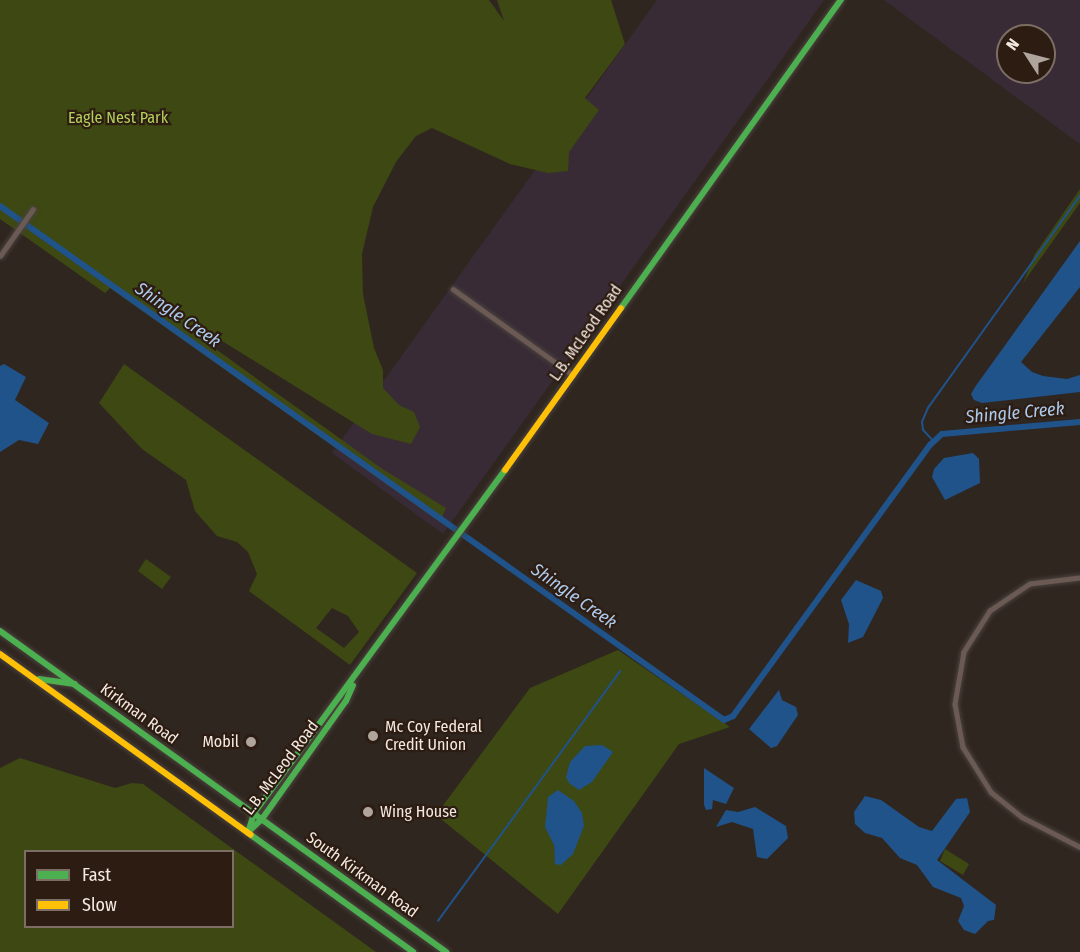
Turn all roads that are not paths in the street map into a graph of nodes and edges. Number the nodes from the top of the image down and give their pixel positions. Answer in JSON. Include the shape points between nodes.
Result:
{"nodes":[{"id":1,"x":842,"y":0,"type":"edge"},
{"id":2,"x":33,"y":209,"type":"dead end"},
{"id":3,"x":0,"y":256,"type":"edge"},
{"id":4,"x":453,"y":289,"type":"dead end"},
{"id":5,"x":573,"y":375,"type":"junction"},
{"id":6,"x":1080,"y":578,"type":"edge"},
{"id":7,"x":0,"y":631,"type":"edge"},
{"id":8,"x":0,"y":654,"type":"edge"},
{"id":9,"x":33,"y":678,"type":"junction"},
{"id":10,"x":354,"y":681,"type":"junction"},
{"id":11,"x":75,"y":684,"type":"junction"},
{"id":12,"x":254,"y":813,"type":"junction"},
{"id":13,"x":262,"y":819,"type":"junction"},
{"id":14,"x":248,"y":833,"type":"junction"},
{"id":15,"x":1080,"y":847,"type":"edge"},
{"id":16,"x":413,"y":952,"type":"edge"},
{"id":17,"x":446,"y":952,"type":"edge"}],
"edges":[{"from":1,"to":5,"type":"street","name":"L.B. McLeod Road"},
{"from":2,"to":3,"type":"street"},
{"from":4,"to":5,"type":"street"},
{"from":5,"to":10,"type":"street","name":"L.B. McLeod Road"},
{"from":6,"to":15,"type":"street","via":[[1030,584],[990,610],[964,652],[955,704],[963,747],[991,792],[1022,817]]},
{"from":7,"to":11,"type":"street","name":"Kirkman Road"},
{"from":8,"to":9,"type":"street","name":"Kirkman Road"},
{"from":9,"to":11,"type":"street"},
{"from":9,"to":14,"type":"street","name":"Kirkman Road"},
{"from":10,"to":12,"type":"street","name":"L.B. McLeod Road","via":[[337,696]]},
{"from":10,"to":13,"type":"street","name":"L.B. McLeod Road","via":[[346,701]]},
{"from":11,"to":12,"type":"street","name":"Kirkman Road"},
{"from":12,"to":13,"type":"street","name":"Kirkman Road"},
{"from":12,"to":14,"type":"street","name":"L.B. McLeod Road"},
{"from":13,"to":14,"type":"street","name":"L.B. McLeod Road"},
{"from":13,"to":17,"type":"street","name":"South Kirkman Road"},
{"from":14,"to":16,"type":"street","name":"South Kirkman Road"}]}
